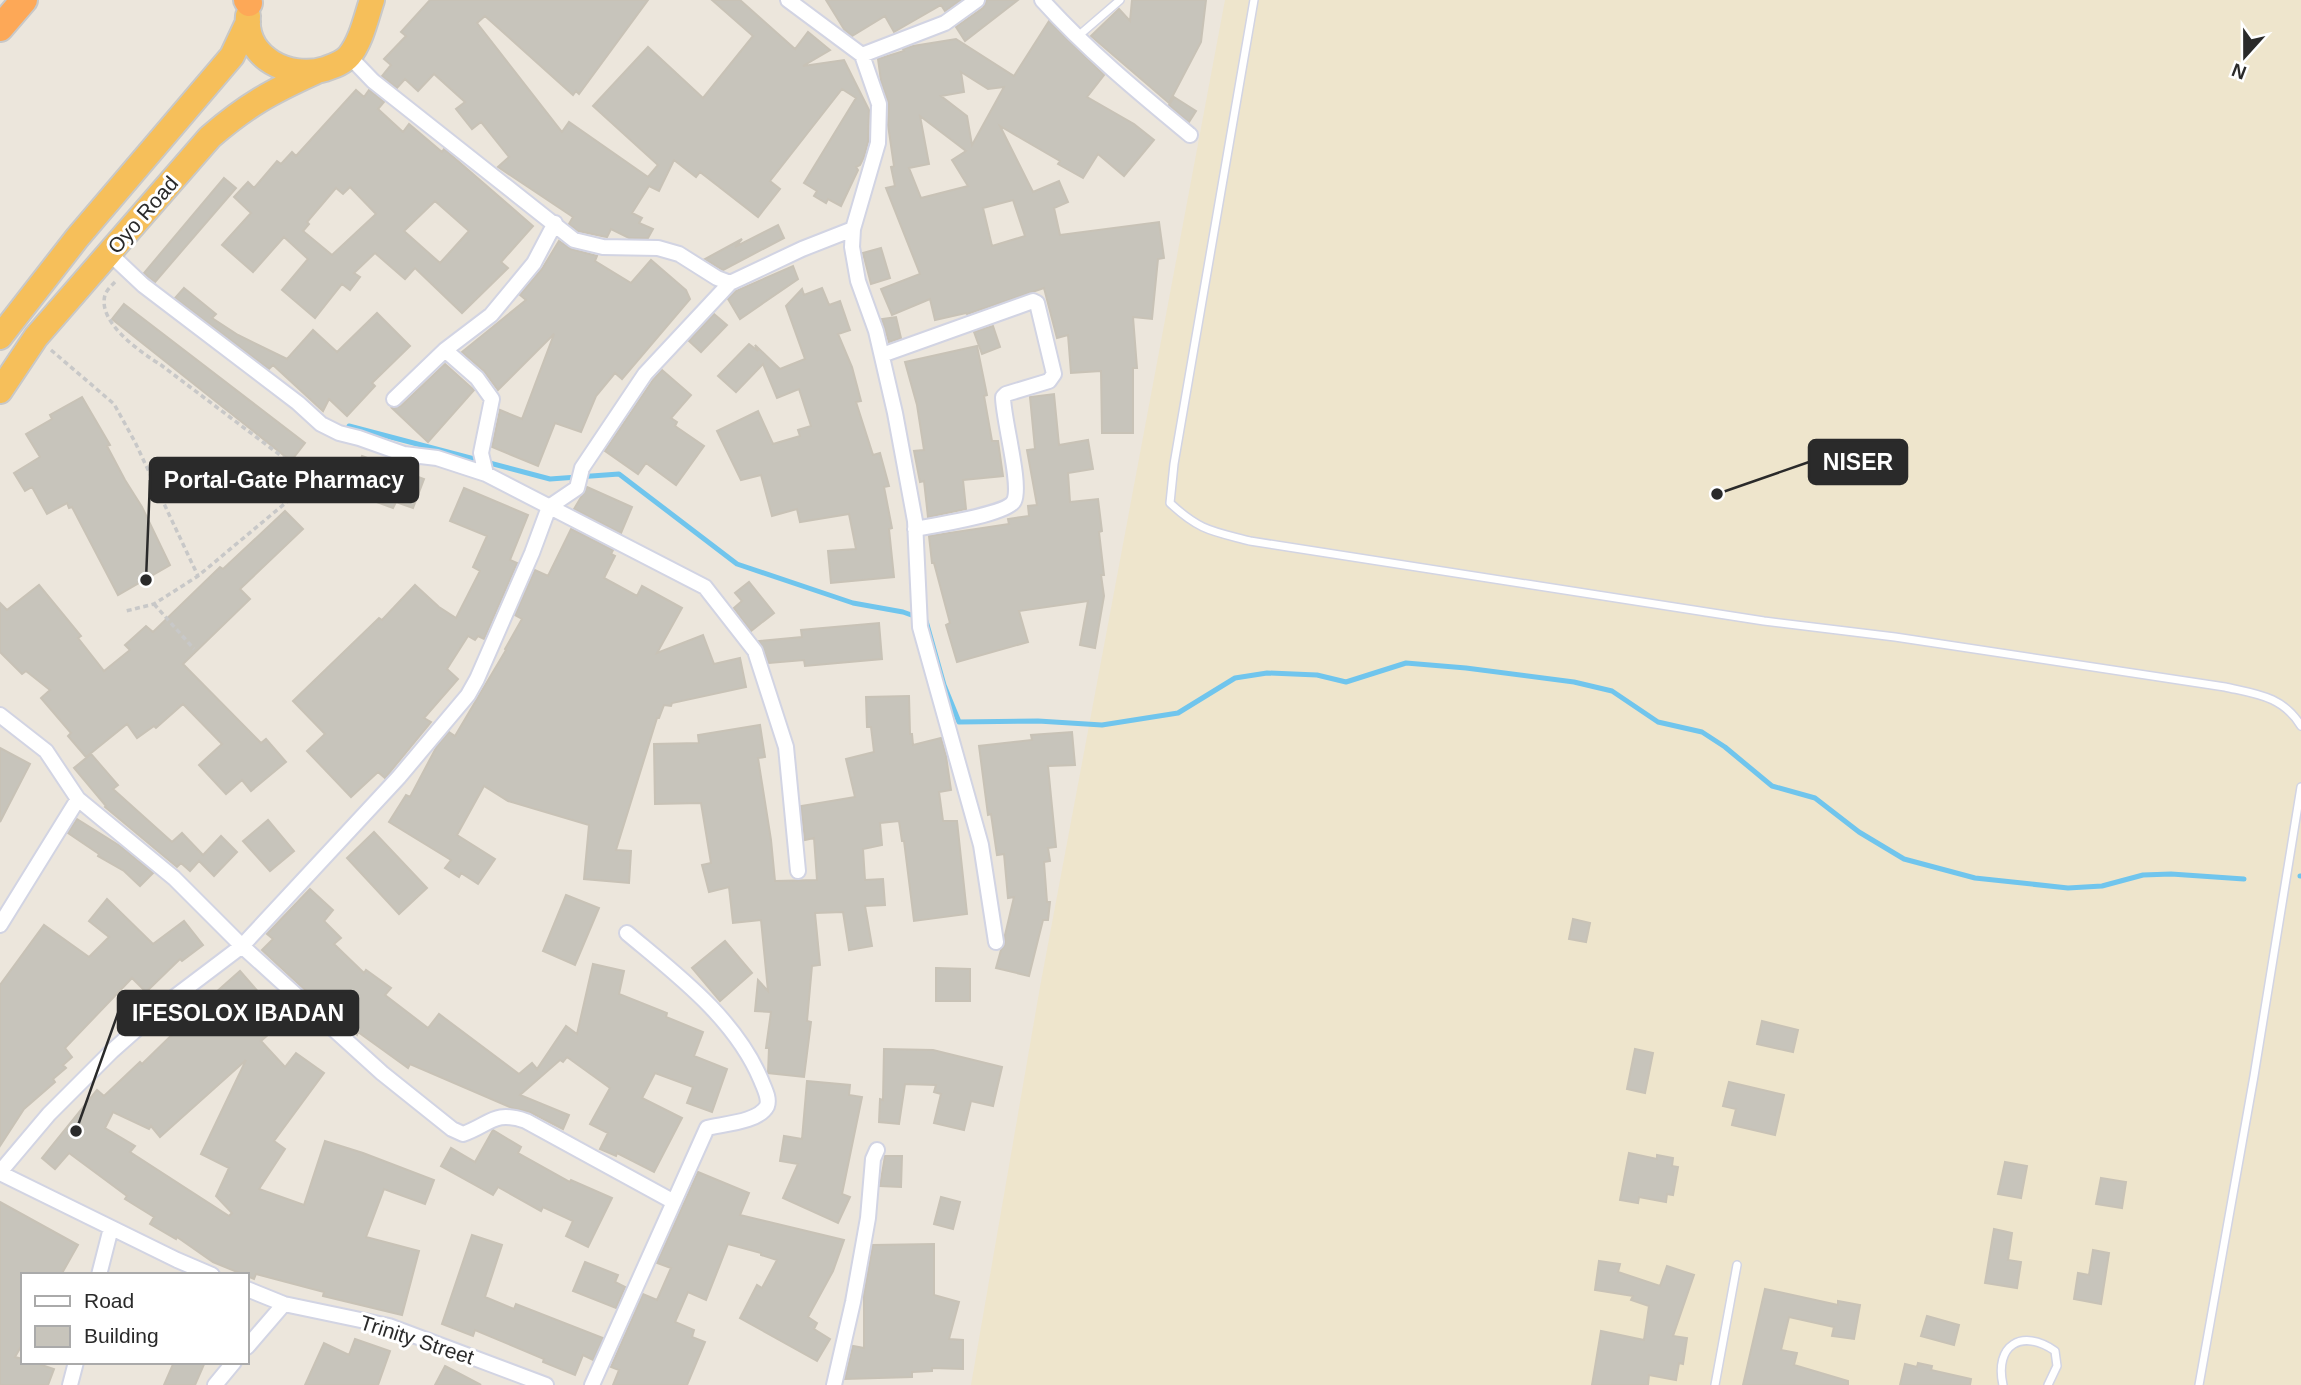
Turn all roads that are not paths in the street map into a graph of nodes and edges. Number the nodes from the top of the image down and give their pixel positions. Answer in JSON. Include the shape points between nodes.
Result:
{"nodes":[{"id":1,"x":24,"y":0,"type":"edge"},
{"id":2,"x":788,"y":0,"type":"edge"},
{"id":3,"x":978,"y":0,"type":"edge"},
{"id":4,"x":1042,"y":0,"type":"edge"},
{"id":5,"x":1120,"y":0,"type":"edge"},
{"id":6,"x":1254,"y":0,"type":"edge"},
{"id":7,"x":249,"y":6,"type":"edge"},
{"id":8,"x":365,"y":7,"type":"edge"},
{"id":9,"x":0,"y":28,"type":"edge"},
{"id":10,"x":1076,"y":37,"type":"junction"},
{"id":11,"x":862,"y":55,"type":"junction"},
{"id":12,"x":349,"y":56,"type":"junction"},
{"id":13,"x":315,"y":72,"type":"junction"},
{"id":14,"x":1189,"y":135,"type":"dead end"},
{"id":15,"x":555,"y":223,"type":"junction"},
{"id":16,"x":853,"y":229,"type":"junction"},
{"id":17,"x":117,"y":260,"type":"junction"},
{"id":18,"x":730,"y":283,"type":"junction"},
{"id":19,"x":0,"y":337,"type":"edge"},
{"id":20,"x":445,"y":350,"type":"junction"},
{"id":21,"x":882,"y":355,"type":"junction"},
{"id":22,"x":0,"y":391,"type":"edge"},
{"id":23,"x":394,"y":399,"type":"dead end"},
{"id":24,"x":486,"y":471,"type":"junction"},
{"id":25,"x":549,"y":507,"type":"junction"},
{"id":26,"x":915,"y":529,"type":"junction"},
{"id":27,"x":0,"y":715,"type":"edge"},
{"id":28,"x":2301,"y":726,"type":"edge"},
{"id":29,"x":2301,"y":787,"type":"edge"},
{"id":30,"x":78,"y":799,"type":"junction"},
{"id":31,"x":797,"y":871,"type":"dead end"},
{"id":32,"x":0,"y":925,"type":"edge"},
{"id":33,"x":627,"y":933,"type":"dead end"},
{"id":34,"x":996,"y":942,"type":"dead end"},
{"id":35,"x":242,"y":946,"type":"junction"},
{"id":36,"x":877,"y":1150,"type":"dead end"},
{"id":37,"x":0,"y":1172,"type":"edge"},
{"id":38,"x":674,"y":1202,"type":"junction"},
{"id":39,"x":111,"y":1228,"type":"junction"},
{"id":40,"x":1737,"y":1265,"type":"dead end"},
{"id":41,"x":100,"y":1273,"type":"edge"},
{"id":42,"x":207,"y":1273,"type":"edge"},
{"id":43,"x":248,"y":1289,"type":"edge"},
{"id":44,"x":284,"y":1304,"type":"junction"},
{"id":45,"x":248,"y":1346,"type":"edge"},
{"id":46,"x":75,"y":1364,"type":"edge"},
{"id":47,"x":232,"y":1364,"type":"edge"},
{"id":48,"x":70,"y":1385,"type":"edge"},
{"id":49,"x":215,"y":1385,"type":"edge"},
{"id":50,"x":546,"y":1385,"type":"edge"},
{"id":51,"x":592,"y":1385,"type":"edge"},
{"id":52,"x":834,"y":1385,"type":"edge"},
{"id":53,"x":1715,"y":1385,"type":"edge"},
{"id":54,"x":2003,"y":1385,"type":"edge"},
{"id":55,"x":2048,"y":1385,"type":"edge"},
{"id":56,"x":2199,"y":1385,"type":"edge"}],
"edges":[{"from":1,"to":9,"type":"highway"},
{"from":2,"to":11,"type":"street"},
{"from":3,"to":11,"type":"street","via":[[946,23]]},
{"from":4,"to":10,"type":"street"},
{"from":5,"to":10,"type":"lane"},
{"from":6,"to":28,"type":"lane","via":[[1174,464],[1170,503],[1189,520],[1201,528],[1263,543],[2225,687],[2269,696],[2285,706]]},
{"from":7,"to":13,"type":"highway","via":[[252,40],[263,56],[296,73]]},
{"from":7,"to":19,"type":"highway","name":"Oyo Road","via":[[232,56],[77,238]]},
{"from":8,"to":12,"type":"highway"},
{"from":10,"to":14,"type":"street"},
{"from":11,"to":16,"type":"street","via":[[879,104],[878,143]]},
{"from":12,"to":13,"type":"highway","name":"Oyo Road"},
{"from":12,"to":15,"type":"street","via":[[373,81]]},
{"from":13,"to":17,"type":"highway","name":"Oyo Road","via":[[266,94],[210,137]]},
{"from":15,"to":18,"type":"street","via":[[575,240],[594,245],[658,248],[679,254]]},
{"from":15,"to":20,"type":"street","via":[[534,263],[491,314]]},
{"from":16,"to":18,"type":"street"},
{"from":16,"to":21,"type":"street","via":[[858,281]]},
{"from":17,"to":22,"type":"highway","name":"Oyo Road","via":[[36,337]]},
{"from":17,"to":24,"type":"street","via":[[321,424],[404,454]]},
{"from":18,"to":25,"type":"street","via":[[645,374],[582,468],[577,488]]},
{"from":20,"to":23,"type":"street"},
{"from":20,"to":24,"type":"street","via":[[477,378],[492,399],[481,453]]},
{"from":21,"to":26,"type":"street"},
{"from":21,"to":26,"type":"street","via":[[1033,302],[1037,303],[1054,374],[1049,381],[1003,397],[1015,485],[1012,504]]},
{"from":24,"to":25,"type":"street"},
{"from":25,"to":31,"type":"street","via":[[705,587],[755,651],[786,747]]},
{"from":25,"to":35,"type":"street","via":[[468,695],[399,777]]},
{"from":26,"to":34,"type":"street","via":[[920,627],[981,845]]},
{"from":27,"to":30,"type":"street","via":[[46,751]]},
{"from":29,"to":56,"type":"lane"},
{"from":30,"to":32,"type":"street"},
{"from":30,"to":35,"type":"street","via":[[174,878]]},
{"from":33,"to":38,"type":"street","via":[[716,1012],[742,1044],[768,1096],[760,1113],[707,1128]]},
{"from":35,"to":37,"type":"street","via":[[112,1051]]},
{"from":35,"to":38,"type":"street","via":[[382,1073],[452,1129],[463,1134],[496,1117],[526,1121]]},
{"from":36,"to":52,"type":"street","via":[[853,1302]]},
{"from":37,"to":39,"type":"street"},
{"from":38,"to":51,"type":"street"},
{"from":39,"to":41,"type":"street"},
{"from":39,"to":42,"type":"street"},
{"from":40,"to":53,"type":"lane"},
{"from":43,"to":44,"type":"street","name":"Trinity Street"},
{"from":44,"to":45,"type":"street"},
{"from":44,"to":50,"type":"street","name":"Trinity Street","via":[[389,1326]]},
{"from":46,"to":48,"type":"street"},
{"from":47,"to":49,"type":"street"},
{"from":54,"to":55,"type":"lane","via":[[2002,1356],[2012,1344],[2026,1340],[2055,1351],[2057,1366]]}]}
